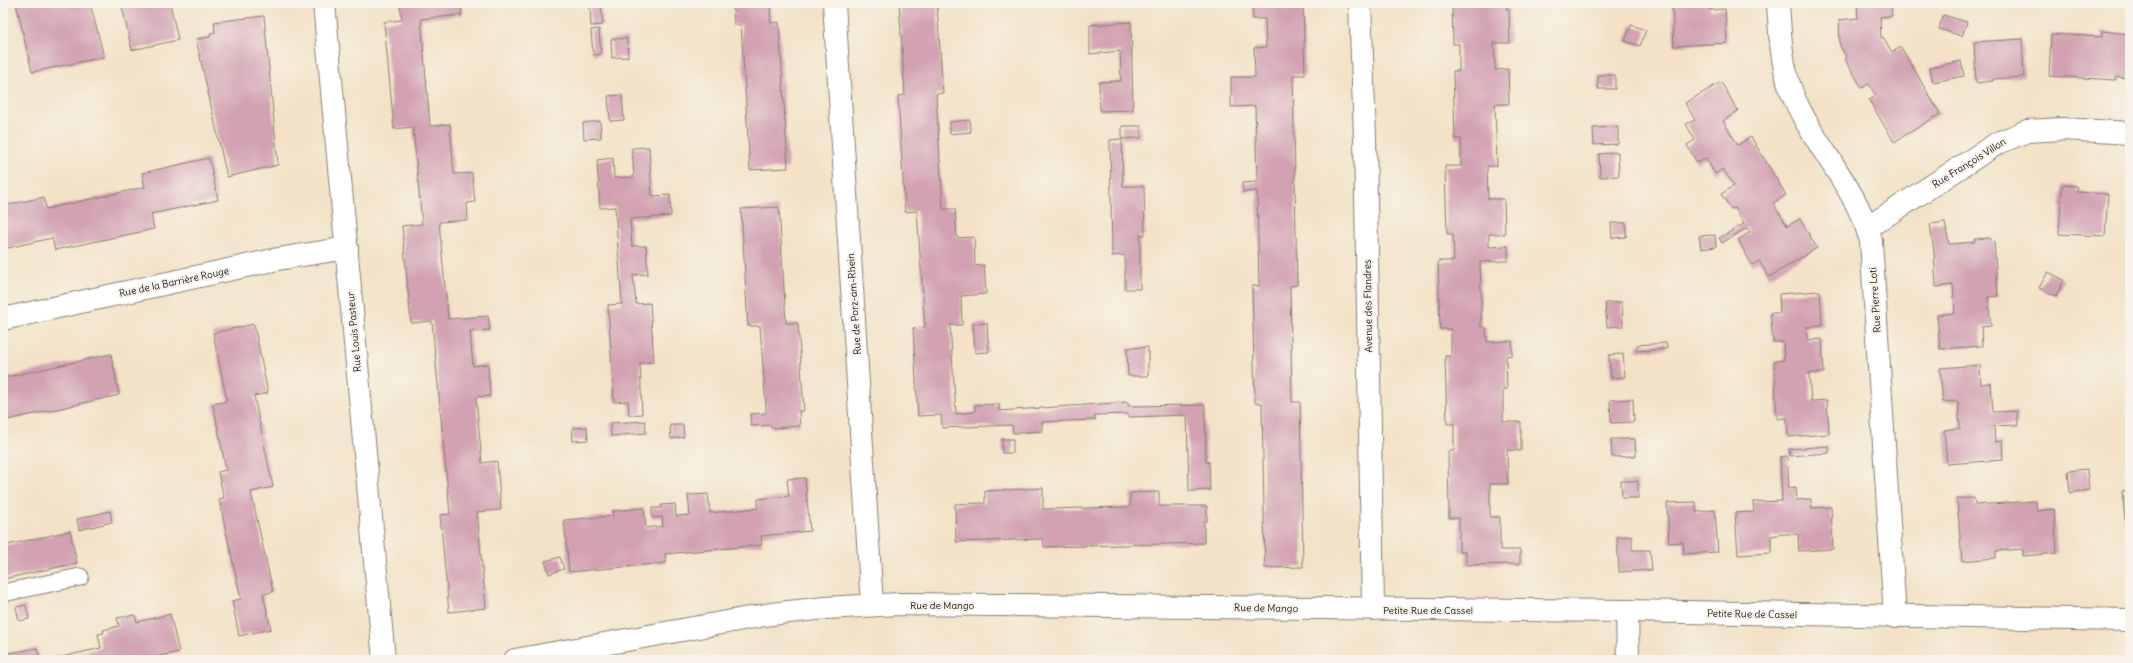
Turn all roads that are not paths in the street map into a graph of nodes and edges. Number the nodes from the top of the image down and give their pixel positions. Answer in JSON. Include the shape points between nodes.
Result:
{"nodes":[{"id":1,"x":324,"y":3,"type":"edge"},
{"id":2,"x":834,"y":3,"type":"edge"},
{"id":3,"x":1360,"y":3,"type":"edge"},
{"id":4,"x":1778,"y":3,"type":"edge"},
{"id":5,"x":2130,"y":133,"type":"edge"},
{"id":6,"x":1867,"y":228,"type":"junction"},
{"id":7,"x":346,"y":248,"type":"junction"},
{"id":8,"x":3,"y":319,"type":"edge"},
{"id":9,"x":80,"y":576,"type":"dead end"},
{"id":10,"x":3,"y":593,"type":"edge"},
{"id":11,"x":872,"y":605,"type":"junction"},
{"id":12,"x":1373,"y":609,"type":"junction"},
{"id":13,"x":1627,"y":611,"type":"junction"},
{"id":14,"x":1895,"y":617,"type":"junction"},
{"id":15,"x":2130,"y":620,"type":"edge"},
{"id":16,"x":384,"y":660,"type":"edge"},
{"id":17,"x":515,"y":660,"type":"edge"},
{"id":18,"x":1628,"y":660,"type":"edge"}],
"edges":[{"from":1,"to":7,"type":"street","name":"Rue Louis Pasteur"},
{"from":2,"to":11,"type":"street","name":"Rue de Porz-am-Rhein"},
{"from":3,"to":12,"type":"street","name":"Avenue des Flandres"},
{"from":4,"to":6,"type":"street","name":"Rue Pierre Loti","via":[[1783,61],[1793,94],[1799,109],[1859,209]]},
{"from":5,"to":6,"type":"street","name":"Rue François Villon","via":[[2063,129],[2027,131],[1996,144]]},
{"from":6,"to":14,"type":"street","name":"Rue Pierre Loti","via":[[1872,256]]},
{"from":7,"to":8,"type":"street","name":"Rue de la Barrière Rouge","via":[[278,259]]},
{"from":7,"to":16,"type":"street","name":"Rue Louis Pasteur"},
{"from":9,"to":10,"type":"lane"},
{"from":11,"to":12,"type":"street","name":"Rue de Mango"},
{"from":11,"to":17,"type":"street","name":"Rue de Mango","via":[[771,614]]},
{"from":12,"to":13,"type":"street","name":"Petite Rue de Cassel"},
{"from":13,"to":14,"type":"street","name":"Petite Rue de Cassel"},
{"from":13,"to":18,"type":"street"},
{"from":14,"to":15,"type":"street","name":"Petite Rue de Cassel"}]}
